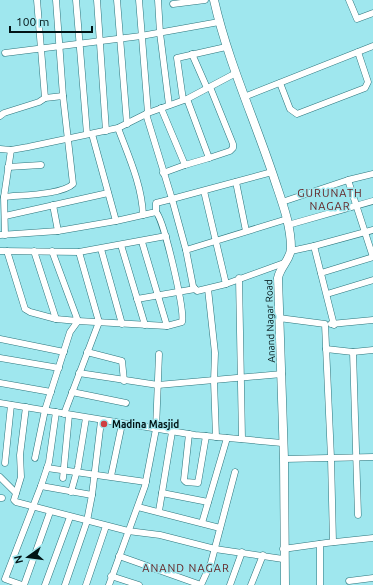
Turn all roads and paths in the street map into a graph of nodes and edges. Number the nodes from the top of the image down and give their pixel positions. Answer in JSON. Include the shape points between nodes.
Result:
{"nodes":[{"id":1,"x":37,"y":0,"type":"edge"},
{"id":2,"x":56,"y":0,"type":"edge"},
{"id":3,"x":76,"y":0,"type":"edge"},
{"id":4,"x":97,"y":0,"type":"edge"},
{"id":5,"x":117,"y":0,"type":"edge"},
{"id":6,"x":139,"y":0,"type":"edge"},
{"id":7,"x":158,"y":0,"type":"edge"},
{"id":8,"x":205,"y":0,"type":"edge"},
{"id":9,"x":214,"y":0,"type":"edge"},
{"id":10,"x":348,"y":0,"type":"edge"},
{"id":11,"x":174,"y":4,"type":"dead end"},
{"id":12,"x":373,"y":13,"type":"edge"},
{"id":13,"x":219,"y":22,"type":"junction"},
{"id":14,"x":160,"y":32,"type":"junction"},
{"id":15,"x":141,"y":36,"type":"junction"},
{"id":16,"x":119,"y":38,"type":"junction"},
{"id":17,"x":99,"y":40,"type":"junction"},
{"id":18,"x":79,"y":44,"type":"junction"},
{"id":19,"x":373,"y":46,"type":"edge"},
{"id":20,"x":59,"y":47,"type":"junction"},
{"id":21,"x":226,"y":47,"type":"junction"},
{"id":22,"x":41,"y":49,"type":"junction"},
{"id":23,"x":358,"y":52,"type":"junction"},
{"id":24,"x":5,"y":53,"type":"dead end"},
{"id":25,"x":192,"y":54,"type":"junction"},
{"id":26,"x":236,"y":73,"type":"junction"},
{"id":27,"x":280,"y":83,"type":"junction"},
{"id":28,"x":209,"y":87,"type":"junction"},
{"id":29,"x":62,"y":96,"type":"junction"},
{"id":30,"x":244,"y":97,"type":"junction"},
{"id":31,"x":45,"y":98,"type":"junction"},
{"id":32,"x":185,"y":99,"type":"junction"},
{"id":33,"x":169,"y":105,"type":"junction"},
{"id":34,"x":161,"y":108,"type":"junction"},
{"id":35,"x":147,"y":113,"type":"junction"},
{"id":36,"x":0,"y":115,"type":"edge"},
{"id":37,"x":127,"y":124,"type":"junction"},
{"id":38,"x":118,"y":128,"type":"junction"},
{"id":39,"x":106,"y":131,"type":"junction"},
{"id":40,"x":89,"y":134,"type":"junction"},
{"id":41,"x":67,"y":138,"type":"junction"},
{"id":42,"x":5,"y":149,"type":"edge"},
{"id":43,"x":209,"y":158,"type":"junction"},
{"id":44,"x":41,"y":165,"type":"dead end"},
{"id":45,"x":185,"y":165,"type":"junction"},
{"id":46,"x":8,"y":168,"type":"junction"},
{"id":47,"x":163,"y":172,"type":"junction"},
{"id":48,"x":272,"y":172,"type":"junction"},
{"id":49,"x":373,"y":174,"type":"edge"},
{"id":50,"x":348,"y":180,"type":"junction"},
{"id":51,"x":236,"y":182,"type":"junction"},
{"id":52,"x":204,"y":191,"type":"junction"},
{"id":53,"x":108,"y":193,"type":"junction"},
{"id":54,"x":4,"y":198,"type":"junction"},
{"id":55,"x":172,"y":199,"type":"junction"},
{"id":56,"x":373,"y":201,"type":"edge"},
{"id":57,"x":282,"y":202,"type":"junction"},
{"id":58,"x":53,"y":205,"type":"junction"},
{"id":59,"x":358,"y":205,"type":"junction"},
{"id":60,"x":156,"y":212,"type":"junction"},
{"id":61,"x":143,"y":215,"type":"junction"},
{"id":62,"x":5,"y":216,"type":"junction"},
{"id":63,"x":116,"y":221,"type":"junction"},
{"id":64,"x":287,"y":222,"type":"junction"},
{"id":65,"x":373,"y":230,"type":"edge"},
{"id":66,"x":58,"y":231,"type":"junction"},
{"id":67,"x":246,"y":231,"type":"junction"},
{"id":68,"x":366,"y":232,"type":"junction"},
{"id":69,"x":2,"y":235,"type":"edge"},
{"id":70,"x":166,"y":236,"type":"junction"},
{"id":71,"x":142,"y":242,"type":"junction"},
{"id":72,"x":215,"y":242,"type":"junction"},
{"id":73,"x":121,"y":245,"type":"junction"},
{"id":74,"x":314,"y":246,"type":"junction"},
{"id":75,"x":101,"y":249,"type":"junction"},
{"id":76,"x":186,"y":250,"type":"junction"},
{"id":77,"x":0,"y":251,"type":"edge"},
{"id":78,"x":7,"y":251,"type":"junction"},
{"id":79,"x":34,"y":251,"type":"junction"},
{"id":80,"x":52,"y":251,"type":"junction"},
{"id":81,"x":291,"y":251,"type":"junction"},
{"id":82,"x":79,"y":252,"type":"junction"},
{"id":83,"x":373,"y":257,"type":"edge"},
{"id":84,"x":284,"y":263,"type":"junction"},
{"id":85,"x":321,"y":273,"type":"junction"},
{"id":86,"x":239,"y":278,"type":"junction"},
{"id":87,"x":373,"y":280,"type":"edge"},
{"id":88,"x":226,"y":284,"type":"junction"},
{"id":89,"x":195,"y":289,"type":"junction"},
{"id":90,"x":208,"y":289,"type":"junction"},
{"id":91,"x":178,"y":292,"type":"junction"},
{"id":92,"x":327,"y":294,"type":"junction"},
{"id":93,"x":158,"y":296,"type":"junction"},
{"id":94,"x":137,"y":299,"type":"junction"},
{"id":95,"x":279,"y":318,"type":"junction"},
{"id":96,"x":56,"y":319,"type":"junction"},
{"id":97,"x":373,"y":320,"type":"edge"},
{"id":98,"x":78,"y":322,"type":"junction"},
{"id":99,"x":99,"y":322,"type":"junction"},
{"id":100,"x":122,"y":324,"type":"junction"},
{"id":101,"x":325,"y":324,"type":"junction"},
{"id":102,"x":145,"y":325,"type":"junction"},
{"id":103,"x":334,"y":325,"type":"junction"},
{"id":104,"x":167,"y":326,"type":"junction"},
{"id":105,"x":0,"y":339,"type":"edge"},
{"id":106,"x":326,"y":349,"type":"junction"},
{"id":107,"x":373,"y":350,"type":"edge"},
{"id":108,"x":64,"y":352,"type":"junction"},
{"id":109,"x":87,"y":352,"type":"junction"},
{"id":110,"x":353,"y":352,"type":"junction"},
{"id":111,"x":159,"y":354,"type":"dead end"},
{"id":112,"x":0,"y":358,"type":"edge"},
{"id":113,"x":59,"y":368,"type":"junction"},
{"id":114,"x":79,"y":372,"type":"junction"},
{"id":115,"x":282,"y":374,"type":"junction"},
{"id":116,"x":242,"y":379,"type":"junction"},
{"id":117,"x":124,"y":381,"type":"junction"},
{"id":118,"x":214,"y":381,"type":"junction"},
{"id":119,"x":0,"y":382,"type":"edge"},
{"id":120,"x":158,"y":385,"type":"junction"},
{"id":121,"x":51,"y":392,"type":"junction"},
{"id":122,"x":72,"y":392,"type":"junction"},
{"id":123,"x":0,"y":403,"type":"edge"},
{"id":124,"x":126,"y":404,"type":"dead end"},
{"id":125,"x":11,"y":405,"type":"junction"},
{"id":126,"x":26,"y":407,"type":"junction"},
{"id":127,"x":45,"y":410,"type":"junction"},
{"id":128,"x":56,"y":412,"type":"junction"},
{"id":129,"x":67,"y":414,"type":"junction"},
{"id":130,"x":86,"y":418,"type":"junction"},
{"id":131,"x":101,"y":421,"type":"junction"},
{"id":132,"x":122,"y":424,"type":"junction"},
{"id":133,"x":156,"y":429,"type":"junction"},
{"id":134,"x":172,"y":432,"type":"junction"},
{"id":135,"x":190,"y":434,"type":"junction"},
{"id":136,"x":206,"y":436,"type":"junction"},
{"id":137,"x":216,"y":437,"type":"junction"},
{"id":138,"x":226,"y":438,"type":"junction"},
{"id":139,"x":242,"y":439,"type":"junction"},
{"id":140,"x":282,"y":443,"type":"junction"},
{"id":141,"x":373,"y":457,"type":"edge"},
{"id":142,"x":35,"y":458,"type":"dead end"},
{"id":143,"x":331,"y":458,"type":"junction"},
{"id":144,"x":356,"y":458,"type":"junction"},
{"id":145,"x":284,"y":459,"type":"junction"},
{"id":146,"x":5,"y":463,"type":"dead end"},
{"id":147,"x":47,"y":468,"type":"junction"},
{"id":148,"x":64,"y":470,"type":"junction"},
{"id":149,"x":77,"y":472,"type":"junction"},
{"id":150,"x":235,"y":472,"type":"dead end"},
{"id":151,"x":95,"y":475,"type":"junction"},
{"id":152,"x":110,"y":476,"type":"junction"},
{"id":153,"x":0,"y":477,"type":"edge"},
{"id":154,"x":63,"y":478,"type":"dead end"},
{"id":155,"x":146,"y":482,"type":"junction"},
{"id":156,"x":41,"y":486,"type":"junction"},
{"id":157,"x":71,"y":492,"type":"junction"},
{"id":158,"x":16,"y":493,"type":"junction"},
{"id":159,"x":162,"y":493,"type":"junction"},
{"id":160,"x":92,"y":495,"type":"junction"},
{"id":161,"x":208,"y":502,"type":"junction"},
{"id":162,"x":33,"y":507,"type":"junction"},
{"id":163,"x":138,"y":507,"type":"junction"},
{"id":164,"x":159,"y":511,"type":"junction"},
{"id":165,"x":50,"y":512,"type":"junction"},
{"id":166,"x":358,"y":515,"type":"dead end"},
{"id":167,"x":70,"y":517,"type":"junction"},
{"id":168,"x":87,"y":521,"type":"junction"},
{"id":169,"x":202,"y":523,"type":"junction"},
{"id":170,"x":106,"y":526,"type":"junction"},
{"id":171,"x":220,"y":528,"type":"junction"},
{"id":172,"x":128,"y":531,"type":"junction"},
{"id":173,"x":373,"y":538,"type":"edge"},
{"id":174,"x":333,"y":542,"type":"junction"},
{"id":175,"x":320,"y":544,"type":"junction"},
{"id":176,"x":215,"y":549,"type":"junction"},
{"id":177,"x":283,"y":549,"type":"junction"},
{"id":178,"x":242,"y":552,"type":"junction"},
{"id":179,"x":263,"y":555,"type":"junction"},
{"id":180,"x":120,"y":556,"type":"junction"},
{"id":181,"x":283,"y":559,"type":"junction"},
{"id":182,"x":112,"y":576,"type":"junction"},
{"id":183,"x":373,"y":578,"type":"edge"},
{"id":184,"x":349,"y":581,"type":"dead end"},
{"id":185,"x":23,"y":585,"type":"edge"},
{"id":186,"x":45,"y":585,"type":"edge"},
{"id":187,"x":65,"y":585,"type":"edge"},
{"id":188,"x":86,"y":585,"type":"edge"},
{"id":189,"x":108,"y":585,"type":"edge"},
{"id":190,"x":138,"y":585,"type":"edge"},
{"id":191,"x":201,"y":585,"type":"edge"},
{"id":192,"x":230,"y":585,"type":"edge"},
{"id":193,"x":252,"y":585,"type":"edge"},
{"id":194,"x":285,"y":585,"type":"edge"},
{"id":195,"x":320,"y":585,"type":"edge"}],
"edges":[{"from":1,"to":22,"type":"street"},
{"from":2,"to":20,"type":"street"},
{"from":3,"to":18,"type":"street"},
{"from":4,"to":17,"type":"street"},
{"from":5,"to":16,"type":"street"},
{"from":6,"to":15,"type":"street"},
{"from":7,"to":14,"type":"street"},
{"from":8,"to":11,"type":"street"},
{"from":9,"to":13,"type":"street"},
{"from":10,"to":12,"type":"street","via":[[357,19]]},
{"from":13,"to":14,"type":"street"},
{"from":13,"to":21,"type":"street"},
{"from":14,"to":15,"type":"street"},
{"from":14,"to":33,"type":"street"},
{"from":15,"to":16,"type":"street"},
{"from":15,"to":35,"type":"street"},
{"from":16,"to":17,"type":"street"},
{"from":16,"to":37,"type":"street"},
{"from":17,"to":18,"type":"street"},
{"from":17,"to":39,"type":"street"},
{"from":18,"to":20,"type":"street"},
{"from":18,"to":40,"type":"street"},
{"from":19,"to":23,"type":"street"},
{"from":20,"to":22,"type":"street"},
{"from":20,"to":29,"type":"street"},
{"from":21,"to":25,"type":"street"},
{"from":21,"to":26,"type":"street"},
{"from":22,"to":24,"type":"street"},
{"from":22,"to":31,"type":"street"},
{"from":23,"to":27,"type":"street"},
{"from":23,"to":27,"type":"street","via":[[368,82],[365,88],[297,114],[290,109]]},
{"from":25,"to":28,"type":"street"},
{"from":25,"to":32,"type":"street","via":[[176,59]]},
{"from":26,"to":28,"type":"street"},
{"from":26,"to":30,"type":"street"},
{"from":27,"to":30,"type":"street"},
{"from":28,"to":32,"type":"street"},
{"from":28,"to":43,"type":"street","via":[[233,148]]},
{"from":29,"to":31,"type":"street"},
{"from":29,"to":41,"type":"street"},
{"from":30,"to":48,"type":"street","via":[[261,136]]},
{"from":31,"to":36,"type":"street"},
{"from":32,"to":33,"type":"street"},
{"from":32,"to":43,"type":"street"},
{"from":33,"to":34,"type":"street"},
{"from":34,"to":35,"type":"street"},
{"from":34,"to":45,"type":"street"},
{"from":35,"to":37,"type":"street"},
{"from":35,"to":47,"type":"street"},
{"from":37,"to":38,"type":"street"},
{"from":38,"to":39,"type":"street"},
{"from":38,"to":61,"type":"street","via":[[134,173]]},
{"from":39,"to":40,"type":"street"},
{"from":40,"to":41,"type":"street"},
{"from":40,"to":53,"type":"street"},
{"from":41,"to":42,"type":"street","via":[[46,144]]},
{"from":41,"to":54,"type":"street","via":[[73,180],[70,187]]},
{"from":42,"to":46,"type":"street"},
{"from":43,"to":45,"type":"street"},
{"from":44,"to":46,"type":"street"},
{"from":45,"to":47,"type":"street"},
{"from":46,"to":54,"type":"street"},
{"from":47,"to":55,"type":"street"},
{"from":48,"to":51,"type":"street"},
{"from":48,"to":57,"type":"street"},
{"from":49,"to":50,"type":"street"},
{"from":50,"to":57,"type":"street"},
{"from":50,"to":59,"type":"street"},
{"from":51,"to":52,"type":"street"},
{"from":51,"to":67,"type":"street"},
{"from":52,"to":55,"type":"street"},
{"from":52,"to":72,"type":"street"},
{"from":53,"to":58,"type":"street"},
{"from":53,"to":63,"type":"street"},
{"from":54,"to":62,"type":"street"},
{"from":55,"to":60,"type":"street","via":[[156,202]]},
{"from":55,"to":76,"type":"street"},
{"from":56,"to":59,"type":"street"},
{"from":57,"to":64,"type":"street"},
{"from":58,"to":62,"type":"street"},
{"from":58,"to":66,"type":"street"},
{"from":59,"to":64,"type":"street"},
{"from":59,"to":68,"type":"street"},
{"from":60,"to":61,"type":"street"},
{"from":60,"to":70,"type":"street","via":[[161,217]]},
{"from":61,"to":63,"type":"street"},
{"from":62,"to":69,"type":"street"},
{"from":63,"to":66,"type":"street"},
{"from":64,"to":67,"type":"street"},
{"from":64,"to":81,"type":"street"},
{"from":65,"to":68,"type":"street"},
{"from":66,"to":69,"type":"street"},
{"from":67,"to":72,"type":"street"},
{"from":68,"to":74,"type":"street"},
{"from":68,"to":83,"type":"street"},
{"from":70,"to":71,"type":"street"},
{"from":70,"to":91,"type":"street"},
{"from":71,"to":73,"type":"street"},
{"from":71,"to":93,"type":"street"},
{"from":72,"to":76,"type":"street"},
{"from":72,"to":88,"type":"street"},
{"from":73,"to":75,"type":"street"},
{"from":73,"to":94,"type":"street"},
{"from":74,"to":81,"type":"street"},
{"from":74,"to":85,"type":"street"},
{"from":75,"to":82,"type":"street"},
{"from":75,"to":100,"type":"street"},
{"from":76,"to":89,"type":"street"},
{"from":77,"to":78,"type":"street"},
{"from":78,"to":79,"type":"street"},
{"from":78,"to":96,"type":"street","via":[[25,308],[30,312]]},
{"from":79,"to":80,"type":"street"},
{"from":79,"to":96,"type":"street"},
{"from":80,"to":82,"type":"street"},
{"from":80,"to":98,"type":"street"},
{"from":81,"to":84,"type":"street","name":"Anand Nagar Road"},
{"from":82,"to":99,"type":"street"},
{"from":83,"to":85,"type":"street"},
{"from":84,"to":86,"type":"street"},
{"from":84,"to":95,"type":"street","name":"Anand Nagar Road","via":[[278,278]]},
{"from":85,"to":92,"type":"street"},
{"from":86,"to":88,"type":"street"},
{"from":86,"to":116,"type":"street"},
{"from":87,"to":92,"type":"street"},
{"from":88,"to":90,"type":"street"},
{"from":89,"to":90,"type":"street"},
{"from":89,"to":91,"type":"street"},
{"from":90,"to":118,"type":"street","via":[[215,353]]},
{"from":91,"to":93,"type":"street"},
{"from":91,"to":104,"type":"street","via":[[182,322]]},
{"from":92,"to":103,"type":"street"},
{"from":93,"to":94,"type":"street"},
{"from":93,"to":104,"type":"street"},
{"from":94,"to":102,"type":"street"},
{"from":95,"to":101,"type":"street"},
{"from":95,"to":115,"type":"street","name":"Anand Nagar Road"},
{"from":96,"to":98,"type":"street"},
{"from":97,"to":103,"type":"street"},
{"from":98,"to":99,"type":"street"},
{"from":98,"to":108,"type":"street","via":[[70,332]]},
{"from":99,"to":100,"type":"street"},
{"from":99,"to":109,"type":"street"},
{"from":100,"to":102,"type":"street"},
{"from":101,"to":103,"type":"street"},
{"from":101,"to":106,"type":"street"},
{"from":102,"to":104,"type":"street"},
{"from":105,"to":108,"type":"street"},
{"from":106,"to":110,"type":"street"},
{"from":106,"to":143,"type":"street"},
{"from":107,"to":110,"type":"street"},
{"from":108,"to":113,"type":"street"},
{"from":109,"to":114,"type":"street"},
{"from":109,"to":117,"type":"street","via":[[122,361]]},
{"from":110,"to":144,"type":"street"},
{"from":111,"to":120,"type":"street"},
{"from":112,"to":113,"type":"street"},
{"from":113,"to":121,"type":"street"},
{"from":114,"to":117,"type":"street"},
{"from":114,"to":122,"type":"street"},
{"from":115,"to":116,"type":"street"},
{"from":115,"to":140,"type":"street","name":"Anand Nagar Road"},
{"from":116,"to":118,"type":"street"},
{"from":116,"to":139,"type":"street"},
{"from":117,"to":120,"type":"street"},
{"from":118,"to":120,"type":"street"},
{"from":118,"to":137,"type":"street"},
{"from":119,"to":121,"type":"street"},
{"from":120,"to":133,"type":"street"},
{"from":121,"to":127,"type":"street"},
{"from":122,"to":124,"type":"street"},
{"from":122,"to":129,"type":"street"},
{"from":123,"to":125,"type":"street"},
{"from":125,"to":126,"type":"street"},
{"from":125,"to":146,"type":"street"},
{"from":126,"to":127,"type":"street"},
{"from":126,"to":158,"type":"street","via":[[20,458],[21,477]]},
{"from":127,"to":128,"type":"street"},
{"from":127,"to":142,"type":"street"},
{"from":128,"to":129,"type":"street"},
{"from":128,"to":147,"type":"street"},
{"from":129,"to":130,"type":"street"},
{"from":129,"to":148,"type":"street"},
{"from":130,"to":131,"type":"street"},
{"from":130,"to":149,"type":"street"},
{"from":131,"to":132,"type":"street"},
{"from":131,"to":151,"type":"street"},
{"from":132,"to":133,"type":"street"},
{"from":132,"to":152,"type":"street"},
{"from":133,"to":134,"type":"street"},
{"from":133,"to":155,"type":"street"},
{"from":134,"to":135,"type":"street"},
{"from":134,"to":159,"type":"street"},
{"from":135,"to":136,"type":"street"},
{"from":135,"to":136,"type":"street","via":[[184,480],[196,485]]},
{"from":136,"to":137,"type":"street"},
{"from":137,"to":138,"type":"street"},
{"from":138,"to":139,"type":"street"},
{"from":138,"to":161,"type":"street"},
{"from":139,"to":140,"type":"street"},
{"from":140,"to":145,"type":"street","name":"Anand Nagar Road"},
{"from":141,"to":144,"type":"street"},
{"from":143,"to":144,"type":"street"},
{"from":143,"to":145,"type":"street"},
{"from":143,"to":174,"type":"street"},
{"from":144,"to":166,"type":"street"},
{"from":145,"to":177,"type":"street","name":"Anand Nagar Road"},
{"from":147,"to":148,"type":"street"},
{"from":147,"to":156,"type":"street"},
{"from":148,"to":149,"type":"street"},
{"from":148,"to":154,"type":"street"},
{"from":149,"to":151,"type":"street"},
{"from":149,"to":157,"type":"street"},
{"from":150,"to":171,"type":"street"},
{"from":151,"to":152,"type":"street"},
{"from":151,"to":160,"type":"street"},
{"from":152,"to":155,"type":"street"},
{"from":153,"to":158,"type":"street"},
{"from":155,"to":163,"type":"street"},
{"from":156,"to":157,"type":"street"},
{"from":156,"to":162,"type":"street"},
{"from":157,"to":160,"type":"street"},
{"from":158,"to":162,"type":"street","via":[[16,502]]},
{"from":159,"to":161,"type":"street"},
{"from":159,"to":164,"type":"street"},
{"from":160,"to":168,"type":"street"},
{"from":161,"to":169,"type":"street"},
{"from":162,"to":165,"type":"street"},
{"from":162,"to":185,"type":"street","via":[[5,579]]},
{"from":163,"to":164,"type":"street"},
{"from":163,"to":172,"type":"street"},
{"from":164,"to":169,"type":"street"},
{"from":165,"to":167,"type":"street"},
{"from":165,"to":185,"type":"street"},
{"from":167,"to":168,"type":"street"},
{"from":167,"to":186,"type":"street"},
{"from":168,"to":170,"type":"street"},
{"from":168,"to":187,"type":"street"},
{"from":169,"to":171,"type":"street"},
{"from":170,"to":172,"type":"street"},
{"from":170,"to":188,"type":"street"},
{"from":171,"to":176,"type":"street"},
{"from":172,"to":176,"type":"street","via":[[160,535]]},
{"from":172,"to":180,"type":"street"},
{"from":173,"to":174,"type":"street"},
{"from":174,"to":175,"type":"street"},
{"from":175,"to":177,"type":"street"},
{"from":175,"to":195,"type":"street"},
{"from":176,"to":178,"type":"street"},
{"from":176,"to":191,"type":"street"},
{"from":177,"to":181,"type":"street","name":"Anand Nagar Road"},
{"from":178,"to":179,"type":"street"},
{"from":178,"to":192,"type":"street"},
{"from":179,"to":181,"type":"street"},
{"from":179,"to":193,"type":"street"},
{"from":180,"to":182,"type":"street"},
{"from":180,"to":191,"type":"street"},
{"from":181,"to":194,"type":"street","name":"Anand Nagar Road"},
{"from":182,"to":189,"type":"street"},
{"from":182,"to":190,"type":"street"},
{"from":183,"to":184,"type":"street"}]}
